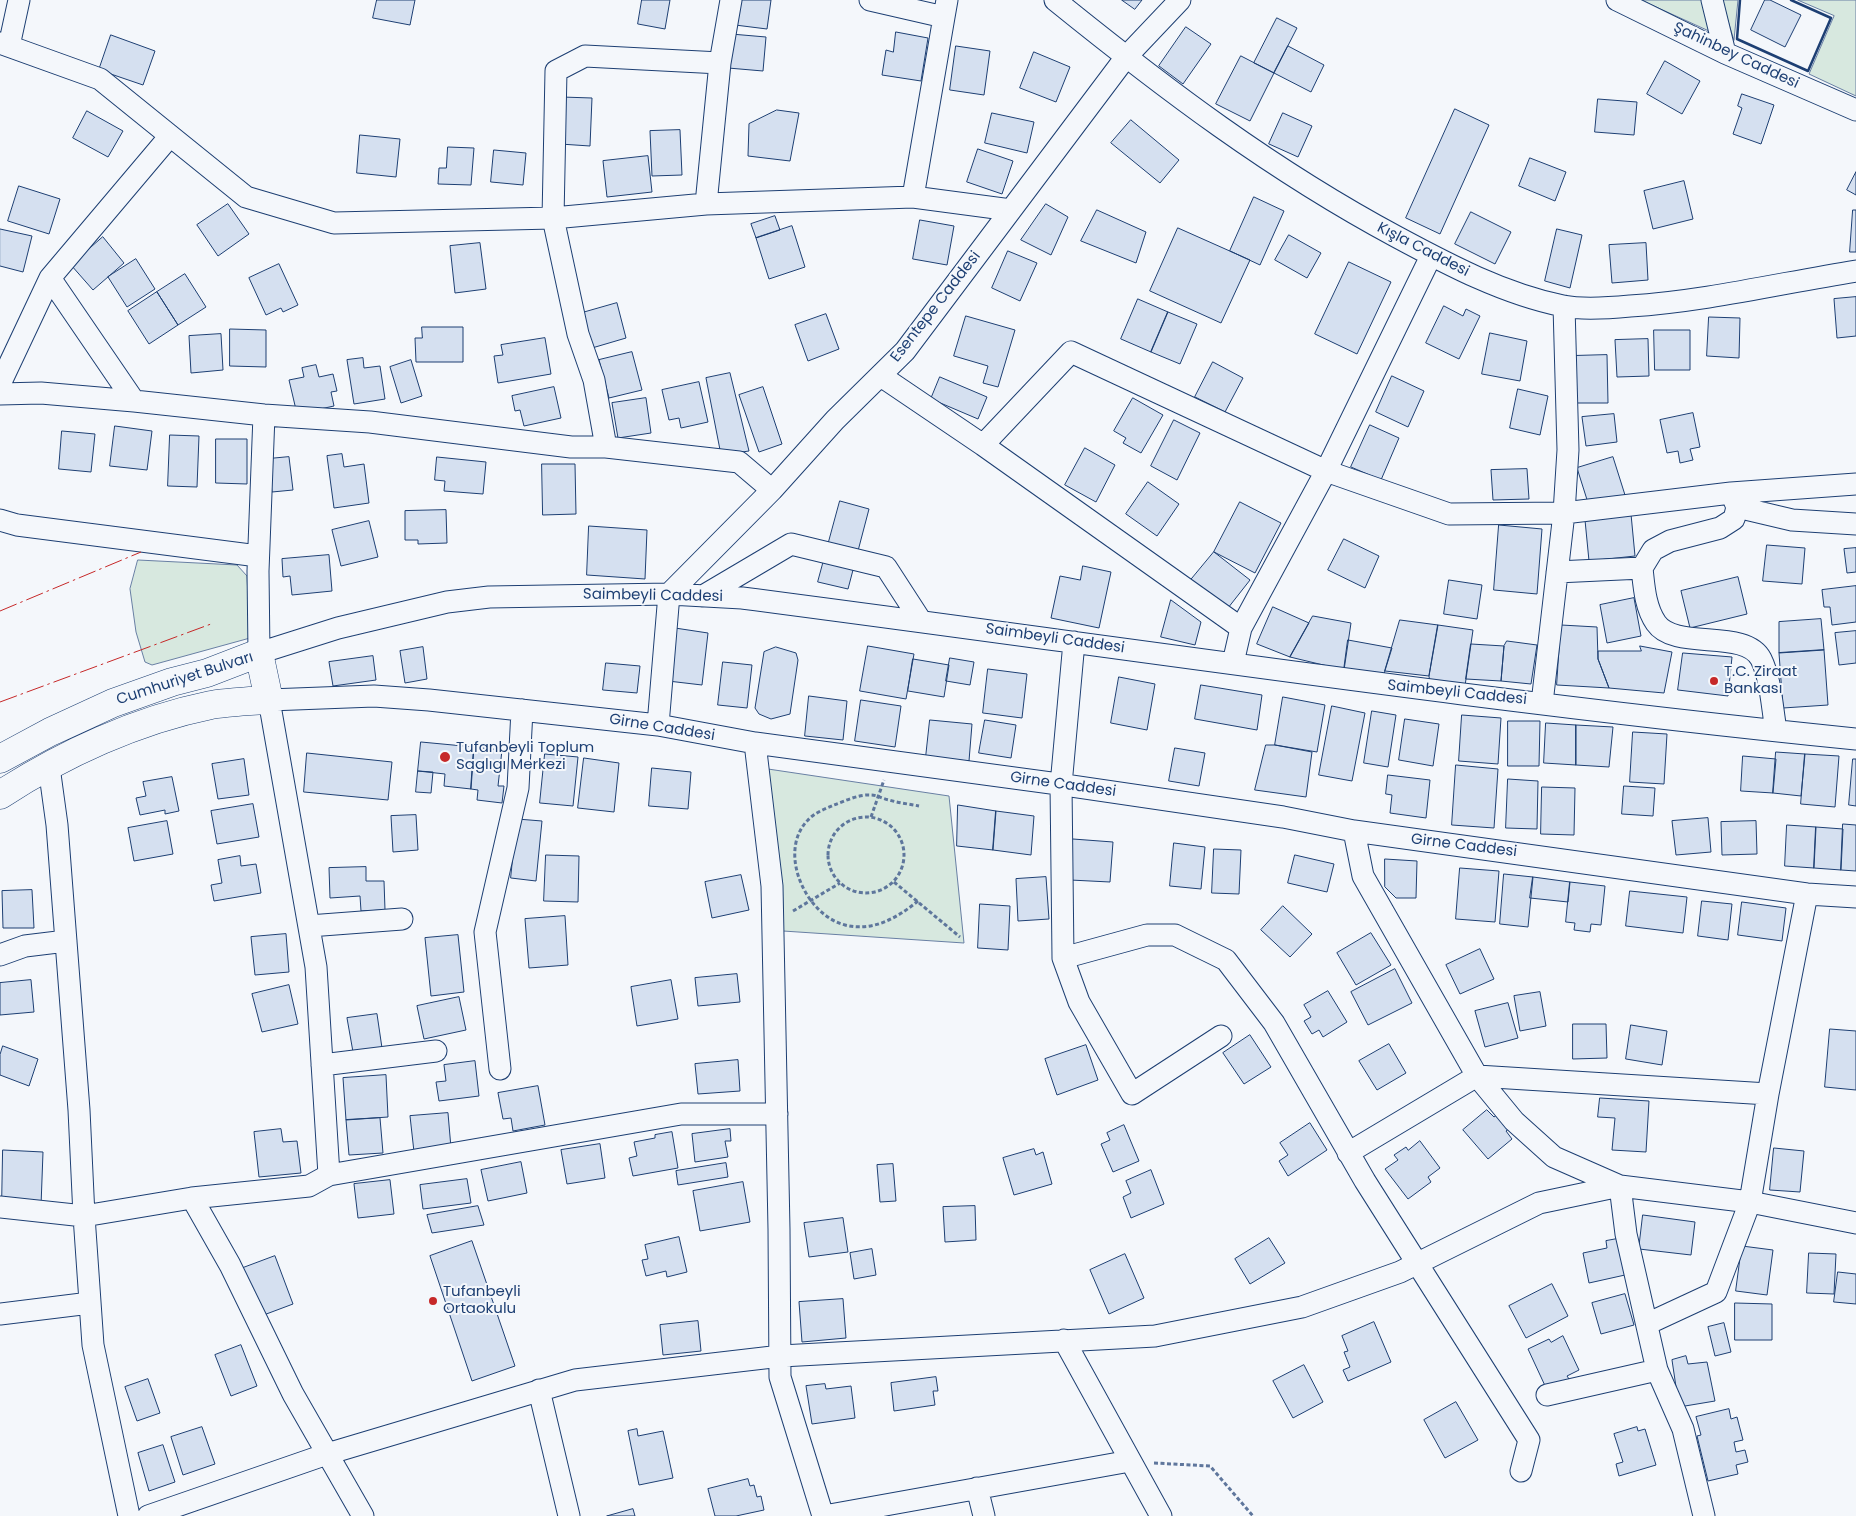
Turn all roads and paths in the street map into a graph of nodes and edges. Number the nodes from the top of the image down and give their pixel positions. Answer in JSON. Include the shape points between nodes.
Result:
{"nodes":[{"id":1,"x":19,"y":0,"type":"edge"},
{"id":2,"x":730,"y":0,"type":"edge"},
{"id":3,"x":870,"y":0,"type":"edge"},
{"id":4,"x":1055,"y":0,"type":"edge"},
{"id":5,"x":1180,"y":0,"type":"edge"},
{"id":6,"x":1617,"y":0,"type":"edge"},
{"id":7,"x":1712,"y":0,"type":"edge"},
{"id":8,"x":946,"y":8,"type":"edge"},
{"id":9,"x":5,"y":44,"type":"edge"},
{"id":10,"x":1725,"y":53,"type":"junction"},
{"id":11,"x":1126,"y":57,"type":"junction"},
{"id":12,"x":720,"y":63,"type":"junction"},
{"id":13,"x":1856,"y":110,"type":"edge"},
{"id":14,"x":170,"y":136,"type":"junction"},
{"id":15,"x":913,"y":198,"type":"junction"},
{"id":16,"x":706,"y":204,"type":"junction"},
{"id":17,"x":1011,"y":210,"type":"junction"},
{"id":18,"x":553,"y":218,"type":"junction"},
{"id":19,"x":1431,"y":256,"type":"junction"},
{"id":20,"x":1856,"y":272,"type":"edge"},
{"id":21,"x":50,"y":278,"type":"junction"},
{"id":22,"x":1564,"y":306,"type":"junction"},
{"id":23,"x":881,"y":376,"type":"junction"},
{"id":24,"x":0,"y":384,"type":"edge"},
{"id":25,"x":0,"y":394,"type":"edge"},
{"id":26,"x":134,"y":401,"type":"junction"},
{"id":27,"x":264,"y":416,"type":"junction"},
{"id":28,"x":983,"y":445,"type":"junction"},
{"id":29,"x":606,"y":446,"type":"junction"},
{"id":30,"x":1326,"y":471,"type":"junction"},
{"id":31,"x":1856,"y":484,"type":"edge"},
{"id":32,"x":772,"y":490,"type":"junction"},
{"id":33,"x":1734,"y":500,"type":"junction"},
{"id":34,"x":1564,"y":514,"type":"junction"},
{"id":35,"x":0,"y":520,"type":"edge"},
{"id":36,"x":1856,"y":524,"type":"edge"},
{"id":37,"x":258,"y":556,"type":"junction"},
{"id":38,"x":1642,"y":568,"type":"junction"},
{"id":39,"x":1556,"y":572,"type":"junction"},
{"id":40,"x":669,"y":594,"type":"junction"},
{"id":41,"x":703,"y":596,"type":"junction"},
{"id":42,"x":920,"y":621,"type":"junction"},
{"id":43,"x":1241,"y":628,"type":"junction"},
{"id":44,"x":1074,"y":642,"type":"junction"},
{"id":45,"x":259,"y":653,"type":"junction"},
{"id":46,"x":1233,"y":663,"type":"junction"},
{"id":47,"x":269,"y":700,"type":"junction"},
{"id":48,"x":1542,"y":702,"type":"junction"},
{"id":49,"x":522,"y":710,"type":"junction"},
{"id":50,"x":658,"y":725,"type":"junction"},
{"id":51,"x":1776,"y":730,"type":"junction"},
{"id":52,"x":1856,"y":739,"type":"edge"},
{"id":53,"x":755,"y":743,"type":"junction"},
{"id":54,"x":0,"y":759,"type":"edge"},
{"id":55,"x":891,"y":762,"type":"junction"},
{"id":56,"x":49,"y":767,"type":"junction"},
{"id":57,"x":1061,"y":785,"type":"junction"},
{"id":58,"x":0,"y":795,"type":"edge"},
{"id":59,"x":878,"y":797,"type":"junction"},
{"id":60,"x":919,"y":806,"type":"dead end"},
{"id":61,"x":871,"y":818,"type":"junction"},
{"id":62,"x":1354,"y":831,"type":"junction"},
{"id":63,"x":894,"y":882,"type":"junction"},
{"id":64,"x":840,"y":883,"type":"junction"},
{"id":65,"x":1808,"y":894,"type":"junction"},
{"id":66,"x":1856,"y":897,"type":"edge"},
{"id":67,"x":811,"y":900,"type":"junction"},
{"id":68,"x":918,"y":901,"type":"junction"},
{"id":69,"x":402,"y":919,"type":"dead end"},
{"id":70,"x":772,"y":922,"type":"junction"},
{"id":71,"x":309,"y":926,"type":"junction"},
{"id":72,"x":960,"y":937,"type":"dead end"},
{"id":73,"x":66,"y":941,"type":"junction"},
{"id":74,"x":0,"y":955,"type":"edge"},
{"id":75,"x":1063,"y":958,"type":"junction"},
{"id":76,"x":1221,"y":1036,"type":"dead end"},
{"id":77,"x":436,"y":1051,"type":"dead end"},
{"id":78,"x":322,"y":1065,"type":"junction"},
{"id":79,"x":500,"y":1069,"type":"dead end"},
{"id":80,"x":1477,"y":1076,"type":"junction"},
{"id":81,"x":1768,"y":1094,"type":"junction"},
{"id":82,"x":776,"y":1114,"type":"junction"},
{"id":83,"x":1348,"y":1153,"type":"junction"},
{"id":84,"x":329,"y":1176,"type":"junction"},
{"id":85,"x":1620,"y":1186,"type":"junction"},
{"id":86,"x":192,"y":1198,"type":"junction"},
{"id":87,"x":1750,"y":1202,"type":"junction"},
{"id":88,"x":0,"y":1207,"type":"edge"},
{"id":89,"x":84,"y":1216,"type":"junction"},
{"id":90,"x":1856,"y":1223,"type":"edge"},
{"id":91,"x":1418,"y":1263,"type":"junction"},
{"id":92,"x":90,"y":1303,"type":"junction"},
{"id":93,"x":0,"y":1314,"type":"edge"},
{"id":94,"x":1647,"y":1324,"type":"junction"},
{"id":95,"x":1064,"y":1340,"type":"junction"},
{"id":96,"x":781,"y":1356,"type":"junction"},
{"id":97,"x":1657,"y":1370,"type":"junction"},
{"id":98,"x":539,"y":1390,"type":"junction"},
{"id":99,"x":1547,"y":1395,"type":"dead end"},
{"id":100,"x":327,"y":1454,"type":"junction"},
{"id":101,"x":1130,"y":1461,"type":"junction"},
{"id":102,"x":1521,"y":1472,"type":"dead end"},
{"id":103,"x":977,"y":1488,"type":"junction"},
{"id":104,"x":130,"y":1516,"type":"edge"},
{"id":105,"x":148,"y":1516,"type":"edge"},
{"id":106,"x":363,"y":1516,"type":"edge"},
{"id":107,"x":569,"y":1516,"type":"edge"},
{"id":108,"x":824,"y":1516,"type":"edge"},
{"id":109,"x":984,"y":1516,"type":"edge"},
{"id":110,"x":1161,"y":1516,"type":"edge"},
{"id":111,"x":1253,"y":1516,"type":"edge"},
{"id":112,"x":1704,"y":1516,"type":"edge"}],
"edges":[{"from":1,"to":9,"type":"street"},
{"from":2,"to":12,"type":"street"},
{"from":3,"to":8,"type":"street"},
{"from":4,"to":11,"type":"street","name":"Kışla Caddesi"},
{"from":5,"to":11,"type":"street","name":"Esentepe Caddesi"},
{"from":6,"to":10,"type":"street","name":"Şahinbey Caddesi"},
{"from":7,"to":10,"type":"street"},
{"from":8,"to":15,"type":"street"},
{"from":9,"to":14,"type":"street","via":[[100,79]]},
{"from":10,"to":13,"type":"street","name":"Şahinbey Caddesi"},
{"from":11,"to":17,"type":"street","name":"Esentepe Caddesi"},
{"from":11,"to":19,"type":"street","name":"Kışla Caddesi","via":[[1261,157]]},
{"from":12,"to":16,"type":"street"},
{"from":12,"to":18,"type":"street","via":[[585,56],[556,71]]},
{"from":14,"to":18,"type":"street","via":[[246,197],[334,223]]},
{"from":14,"to":21,"type":"street"},
{"from":15,"to":16,"type":"street"},
{"from":15,"to":17,"type":"street"},
{"from":16,"to":18,"type":"street"},
{"from":17,"to":23,"type":"street","name":"Esentepe Caddesi","via":[[942,304]]},
{"from":18,"to":29,"type":"street","via":[[578,334],[594,380]]},
{"from":19,"to":22,"type":"street","name":"Kışla Caddesi","via":[[1476,277]]},
{"from":19,"to":30,"type":"street"},
{"from":20,"to":22,"type":"street","name":"Kışla Caddesi","via":[[1659,304]]},
{"from":21,"to":24,"type":"street"},
{"from":21,"to":26,"type":"street"},
{"from":22,"to":34,"type":"street","via":[[1568,450]]},
{"from":23,"to":28,"type":"street"},
{"from":23,"to":32,"type":"street","name":"Esentepe Caddesi","via":[[835,420]]},
{"from":25,"to":26,"type":"street","via":[[41,393]]},
{"from":26,"to":27,"type":"street"},
{"from":27,"to":29,"type":"street","via":[[370,422],[571,447]]},
{"from":27,"to":37,"type":"street"},
{"from":28,"to":30,"type":"street","via":[[1071,352]]},
{"from":28,"to":43,"type":"street"},
{"from":29,"to":32,"type":"street","via":[[739,462]]},
{"from":30,"to":34,"type":"street","via":[[1450,514]]},
{"from":30,"to":43,"type":"street"},
{"from":31,"to":33,"type":"street"},
{"from":32,"to":40,"type":"street","name":"Esentepe Caddesi"},
{"from":33,"to":34,"type":"street"},
{"from":33,"to":36,"type":"street","via":[[1792,520]]},
{"from":33,"to":38,"type":"street","via":[[1734,519],[1720,528],[1670,541],[1653,550]]},
{"from":34,"to":39,"type":"street"},
{"from":35,"to":37,"type":"street","via":[[17,525]]},
{"from":37,"to":45,"type":"street"},
{"from":38,"to":39,"type":"street"},
{"from":38,"to":51,"type":"street","via":[[1647,601],[1656,624],[1670,634],[1747,646],[1761,658]]},
{"from":39,"to":48,"type":"street"},
{"from":40,"to":41,"type":"street","name":"Saimbeyli Caddesi"},
{"from":40,"to":45,"type":"street","name":"Saimbeyli Caddesi","via":[[489,597],[447,602],[338,628]]},
{"from":40,"to":50,"type":"street"},
{"from":41,"to":42,"type":"street","name":"Saimbeyli Caddesi"},
{"from":41,"to":42,"type":"street","via":[[791,544],[886,566]]},
{"from":42,"to":44,"type":"street","name":"Saimbeyli Caddesi"},
{"from":43,"to":46,"type":"street"},
{"from":44,"to":46,"type":"street","name":"Saimbeyli Caddesi"},
{"from":44,"to":57,"type":"street"},
{"from":45,"to":47,"type":"main road","name":"Cumhuriyet Bulvarı"},
{"from":45,"to":54,"type":"main road","name":"Cumhuriyet Bulvarı","via":[[113,703]]},
{"from":46,"to":48,"type":"street","name":"Saimbeyli Caddesi","via":[[1374,684]]},
{"from":47,"to":49,"type":"street","name":"Girne Caddesi","via":[[374,696]]},
{"from":47,"to":56,"type":"main road","name":"Cumhuriyet Bulvarı","via":[[214,705],[170,716],[86,748]]},
{"from":47,"to":71,"type":"street"},
{"from":48,"to":51,"type":"street","name":"Saimbeyli Caddesi"},
{"from":49,"to":50,"type":"street","name":"Girne Caddesi"},
{"from":49,"to":79,"type":"street","via":[[518,788],[485,932]]},
{"from":50,"to":53,"type":"street","name":"Girne Caddesi"},
{"from":51,"to":52,"type":"street","name":"Saimbeyli Caddesi"},
{"from":53,"to":55,"type":"street","name":"Girne Caddesi"},
{"from":53,"to":70,"type":"street","via":[[772,886]]},
{"from":55,"to":57,"type":"street","name":"Girne Caddesi"},
{"from":55,"to":59,"type":"path"},
{"from":56,"to":58,"type":"main road","name":"Cumhuriyet Bulvarı"},
{"from":56,"to":73,"type":"street"},
{"from":57,"to":62,"type":"street","name":"Girne Caddesi","via":[[1283,817]]},
{"from":57,"to":75,"type":"street"},
{"from":59,"to":60,"type":"path"},
{"from":59,"to":61,"type":"path"},
{"from":59,"to":67,"type":"path","via":[[870,795],[849,800],[807,820],[796,843],[794,860],[803,890]]},
{"from":61,"to":63,"type":"path","via":[[892,826],[900,837],[903,865]]},
{"from":61,"to":64,"type":"path","via":[[851,819],[839,827],[831,839],[827,852],[829,867]]},
{"from":62,"to":65,"type":"street","name":"Girne Caddesi"},
{"from":62,"to":80,"type":"street","via":[[1363,876]]},
{"from":63,"to":64,"type":"path","via":[[874,893],[860,894]]},
{"from":63,"to":68,"type":"path"},
{"from":64,"to":67,"type":"path"},
{"from":65,"to":66,"type":"street","name":"Girne Caddesi"},
{"from":65,"to":81,"type":"street"},
{"from":67,"to":68,"type":"path","via":[[834,920],[857,926],[898,917]]},
{"from":67,"to":70,"type":"path"},
{"from":68,"to":72,"type":"path"},
{"from":69,"to":71,"type":"street"},
{"from":70,"to":82,"type":"street"},
{"from":71,"to":78,"type":"street","via":[[316,967]]},
{"from":73,"to":74,"type":"street","via":[[26,946]]},
{"from":73,"to":89,"type":"street"},
{"from":75,"to":76,"type":"street","via":[[1079,1002],[1132,1094]]},
{"from":75,"to":83,"type":"street","via":[[1147,935],[1175,935],[1226,960],[1274,1023]]},
{"from":77,"to":78,"type":"street"},
{"from":78,"to":84,"type":"street"},
{"from":80,"to":81,"type":"street"},
{"from":80,"to":83,"type":"street"},
{"from":80,"to":85,"type":"street","via":[[1514,1121],[1554,1157]]},
{"from":81,"to":87,"type":"street"},
{"from":82,"to":84,"type":"street","via":[[681,1114]]},
{"from":82,"to":96,"type":"street"},
{"from":83,"to":91,"type":"street"},
{"from":84,"to":86,"type":"street","via":[[309,1186]]},
{"from":85,"to":87,"type":"street"},
{"from":85,"to":91,"type":"street","via":[[1539,1203]]},
{"from":85,"to":94,"type":"street","via":[[1626,1234]]},
{"from":86,"to":89,"type":"street"},
{"from":86,"to":100,"type":"street"},
{"from":87,"to":90,"type":"street"},
{"from":87,"to":94,"type":"street","via":[[1716,1292]]},
{"from":88,"to":89,"type":"street"},
{"from":89,"to":92,"type":"street"},
{"from":91,"to":95,"type":"street","via":[[1302,1308],[1155,1336]]},
{"from":91,"to":102,"type":"street","via":[[1529,1440]]},
{"from":92,"to":93,"type":"street"},
{"from":92,"to":104,"type":"street","via":[[93,1345]]},
{"from":94,"to":97,"type":"street"},
{"from":95,"to":96,"type":"street"},
{"from":95,"to":101,"type":"street"},
{"from":96,"to":98,"type":"street","via":[[576,1380]]},
{"from":96,"to":108,"type":"street","via":[[780,1377]]},
{"from":97,"to":99,"type":"street"},
{"from":97,"to":112,"type":"street","via":[[1683,1429]]},
{"from":98,"to":100,"type":"street"},
{"from":98,"to":107,"type":"street"},
{"from":100,"to":105,"type":"street"},
{"from":100,"to":106,"type":"street"},
{"from":101,"to":103,"type":"street"},
{"from":101,"to":110,"type":"street"},
{"from":101,"to":111,"type":"path","via":[[1210,1466]]},
{"from":103,"to":108,"type":"street"},
{"from":103,"to":109,"type":"street"}]}
